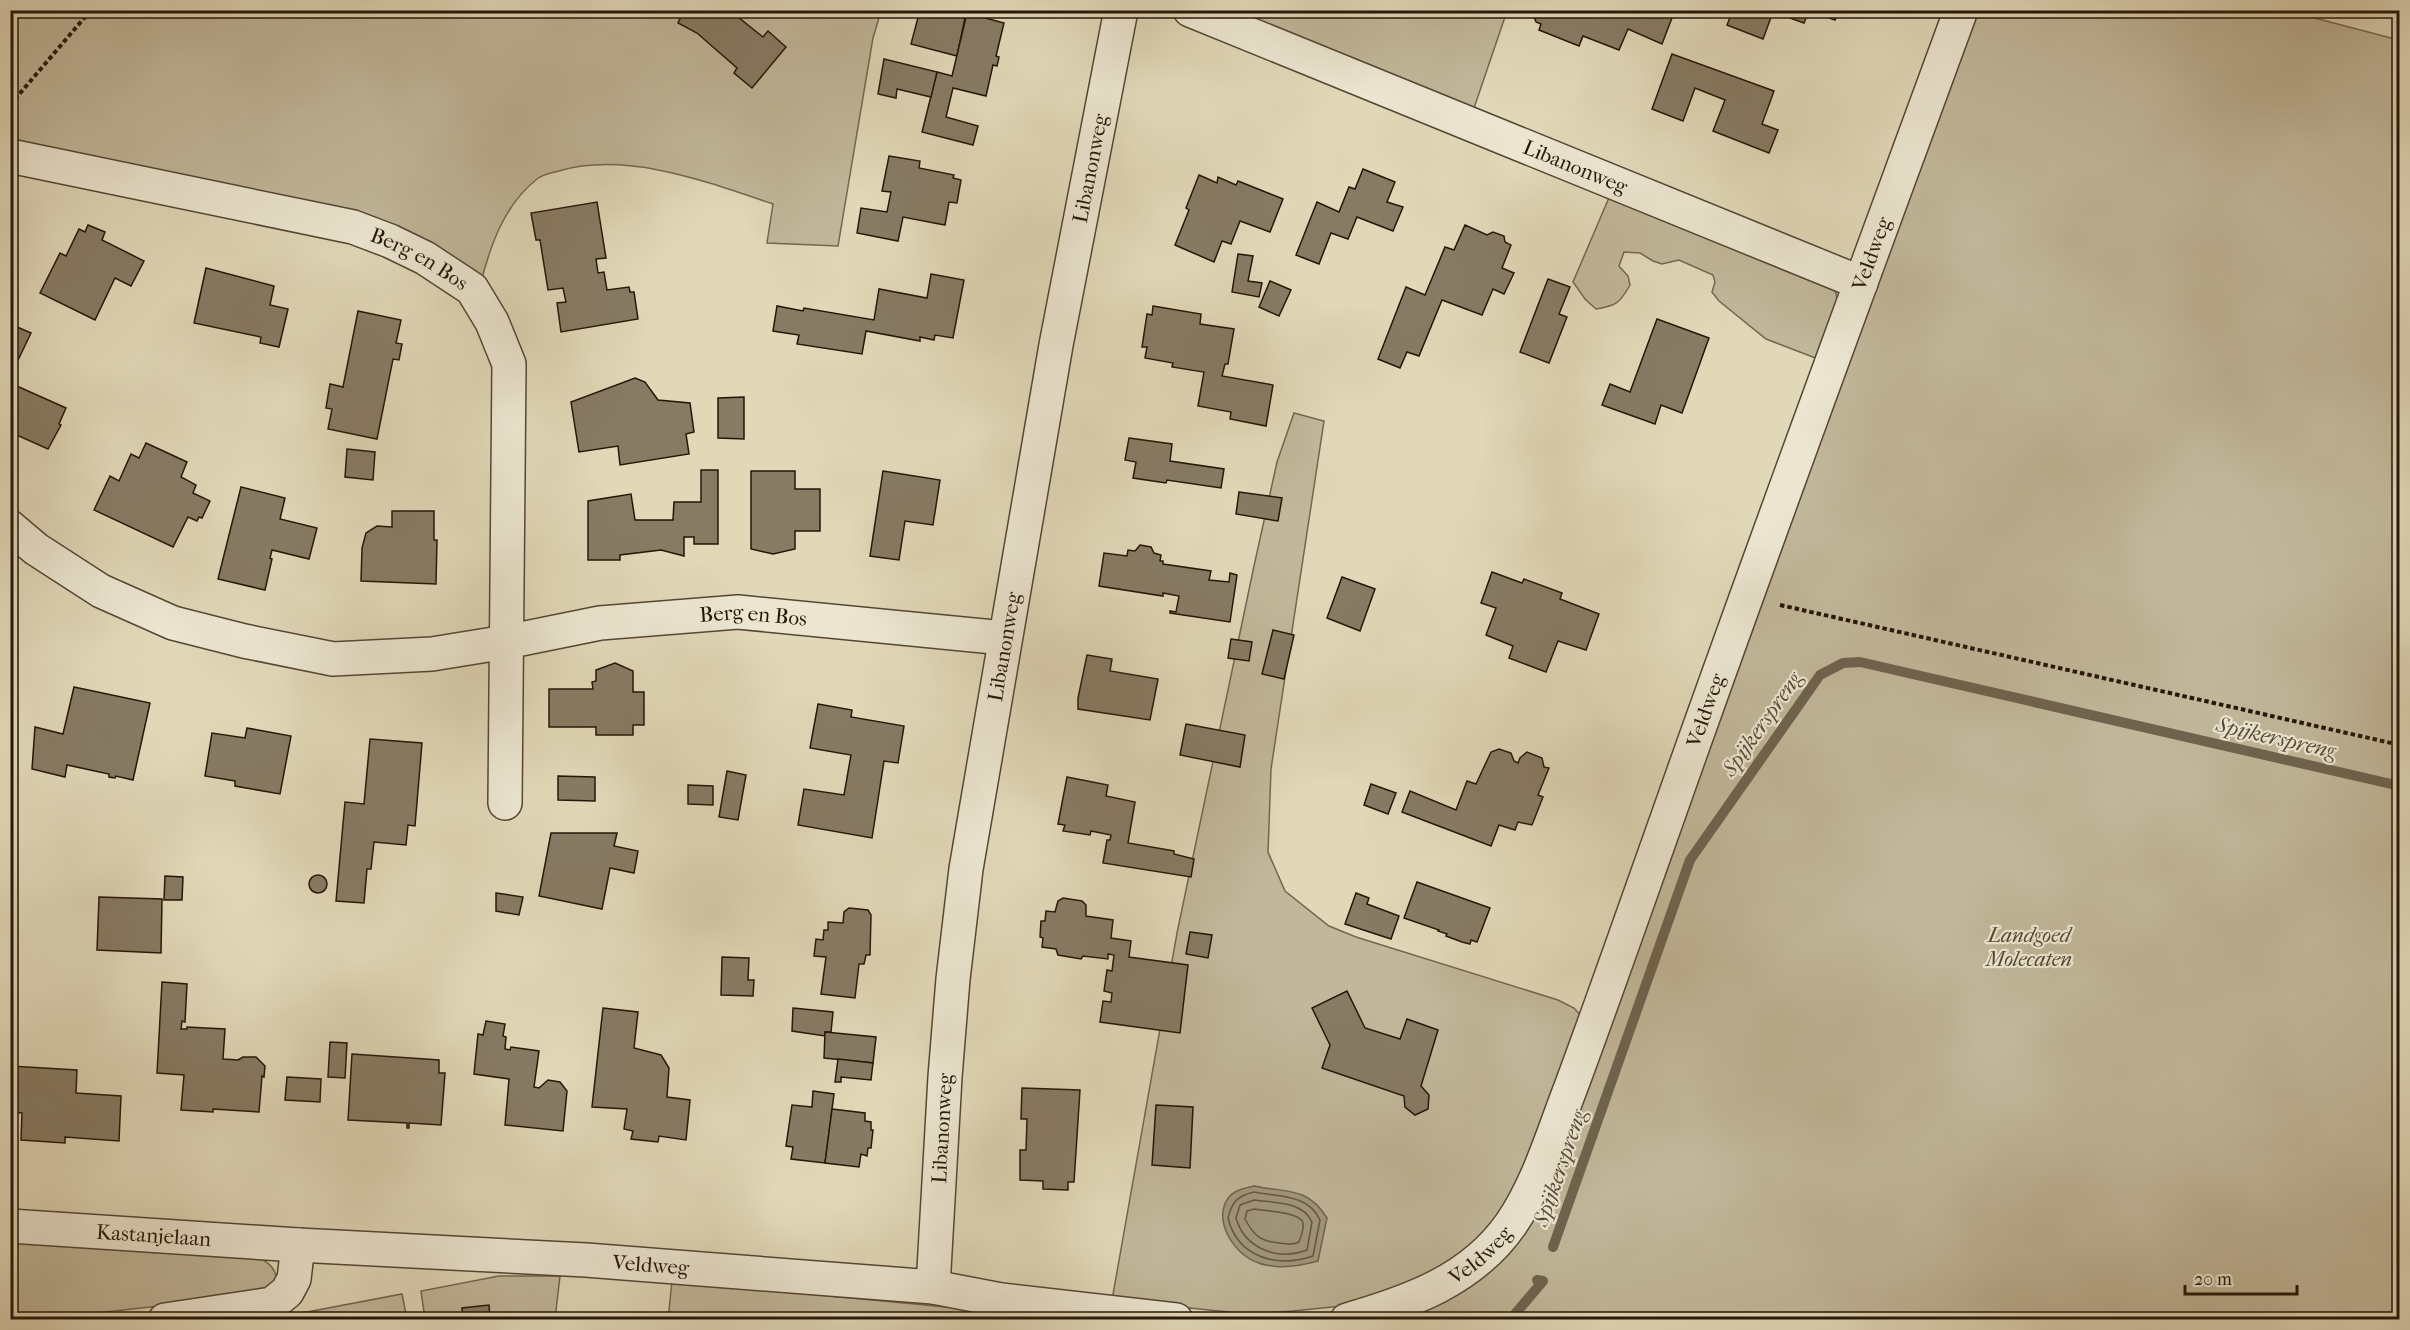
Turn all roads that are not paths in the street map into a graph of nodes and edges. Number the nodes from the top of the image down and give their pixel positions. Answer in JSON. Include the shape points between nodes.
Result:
{"nodes":[{"id":1,"x":1121,"y":10,"type":"edge"},
{"id":2,"x":1190,"y":10,"type":"edge"},
{"id":3,"x":1961,"y":10,"type":"edge"},
{"id":4,"x":10,"y":156,"type":"edge"},
{"id":5,"x":1861,"y":283,"type":"junction"},
{"id":6,"x":10,"y":526,"type":"edge"},
{"id":7,"x":1004,"y":638,"type":"junction"},
{"id":8,"x":506,"y":642,"type":"junction"},
{"id":9,"x":505,"y":803,"type":"dead end"},
{"id":10,"x":10,"y":1226,"type":"edge"},
{"id":11,"x":298,"y":1245,"type":"junction"},
{"id":12,"x":933,"y":1287,"type":"junction"},
{"id":13,"x":165,"y":1320,"type":"edge"},
{"id":14,"x":1176,"y":1320,"type":"edge"},
{"id":15,"x":1347,"y":1320,"type":"edge"}],
"edges":[{"from":1,"to":7,"type":"street","name":"Libanonweg"},
{"from":2,"to":5,"type":"street","name":"Libanonweg"},
{"from":3,"to":5,"type":"street","name":"Veldweg"},
{"from":4,"to":8,"type":"street","name":"Berg en Bos","via":[[352,227],[425,258],[472,289],[492,322],[509,364]]},
{"from":5,"to":15,"type":"street","name":"Veldweg","via":[[1531,1189],[1488,1253],[1444,1284],[1393,1307]]},
{"from":6,"to":8,"type":"street","name":"Berg en Bos","via":[[36,549],[101,591],[173,622],[244,641],[333,659],[432,654]]},
{"from":7,"to":8,"type":"street","name":"Berg en Bos","via":[[738,612],[600,623]]},
{"from":7,"to":12,"type":"street","name":"Libanonweg","via":[[966,869],[954,969]]},
{"from":8,"to":9,"type":"street","name":"Berg en Bos"},
{"from":10,"to":11,"type":"street","name":"Kastanjelaan"},
{"from":11,"to":12,"type":"street","name":"Veldweg","via":[[586,1260]]},
{"from":11,"to":13,"type":"street","via":[[294,1279],[272,1304]]},
{"from":12,"to":14,"type":"street","name":"Veldweg","via":[[1001,1300]]}]}
